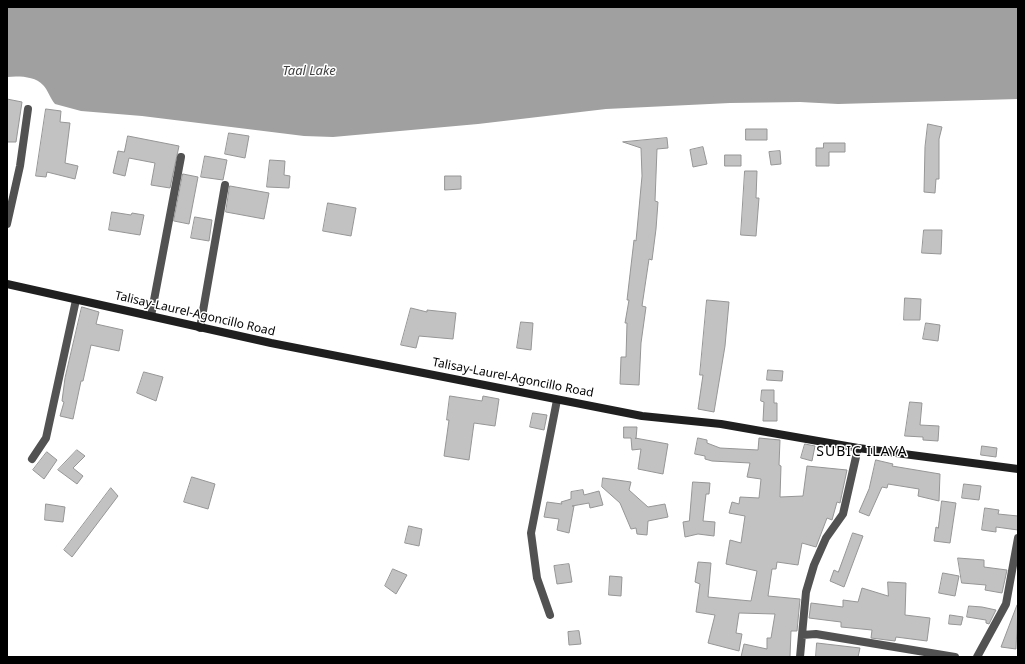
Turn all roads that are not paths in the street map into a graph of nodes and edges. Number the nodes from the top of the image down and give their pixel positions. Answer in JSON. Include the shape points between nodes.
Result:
{"nodes":[{"id":1,"x":28,"y":109,"type":"dead end"},
{"id":2,"x":181,"y":157,"type":"dead end"},
{"id":3,"x":225,"y":185,"type":"dead end"},
{"id":4,"x":7,"y":224,"type":"edge"},
{"id":5,"x":7,"y":284,"type":"edge"},
{"id":6,"x":76,"y":300,"type":"junction"},
{"id":7,"x":150,"y":316,"type":"junction"},
{"id":8,"x":200,"y":328,"type":"junction"},
{"id":9,"x":557,"y":400,"type":"junction"},
{"id":10,"x":858,"y":448,"type":"junction"},
{"id":11,"x":32,"y":459,"type":"dead end"},
{"id":12,"x":1018,"y":470,"type":"edge"},
{"id":13,"x":1018,"y":538,"type":"edge"},
{"id":14,"x":550,"y":615,"type":"dead end"},
{"id":15,"x":802,"y":635,"type":"junction"},
{"id":16,"x":800,"y":657,"type":"edge"},
{"id":17,"x":955,"y":657,"type":"edge"},
{"id":18,"x":977,"y":657,"type":"edge"}],
"edges":[{"from":1,"to":4,"type":"street","via":[[20,166]]},
{"from":2,"to":7,"type":"street"},
{"from":3,"to":8,"type":"street"},
{"from":5,"to":6,"type":"main road","name":"Talisay-Laurel-Agoncillo Road"},
{"from":6,"to":7,"type":"main road","name":"Talisay-Laurel-Agoncillo Road"},
{"from":6,"to":11,"type":"street","via":[[46,438]]},
{"from":7,"to":8,"type":"main road","name":"Talisay-Laurel-Agoncillo Road"},
{"from":8,"to":9,"type":"main road","name":"Talisay-Laurel-Agoncillo Road"},
{"from":9,"to":10,"type":"main road","name":"Talisay-Laurel-Agoncillo Road","via":[[642,416],[720,424]]},
{"from":9,"to":14,"type":"street","via":[[531,533],[537,578]]},
{"from":10,"to":12,"type":"main road","name":"Talisay-Laurel-Agoncillo Road"},
{"from":10,"to":15,"type":"street","via":[[843,514],[826,538],[814,565],[806,592]]},
{"from":13,"to":18,"type":"street","via":[[1006,604]]},
{"from":15,"to":16,"type":"street"},
{"from":15,"to":17,"type":"street","via":[[816,634]]}]}
